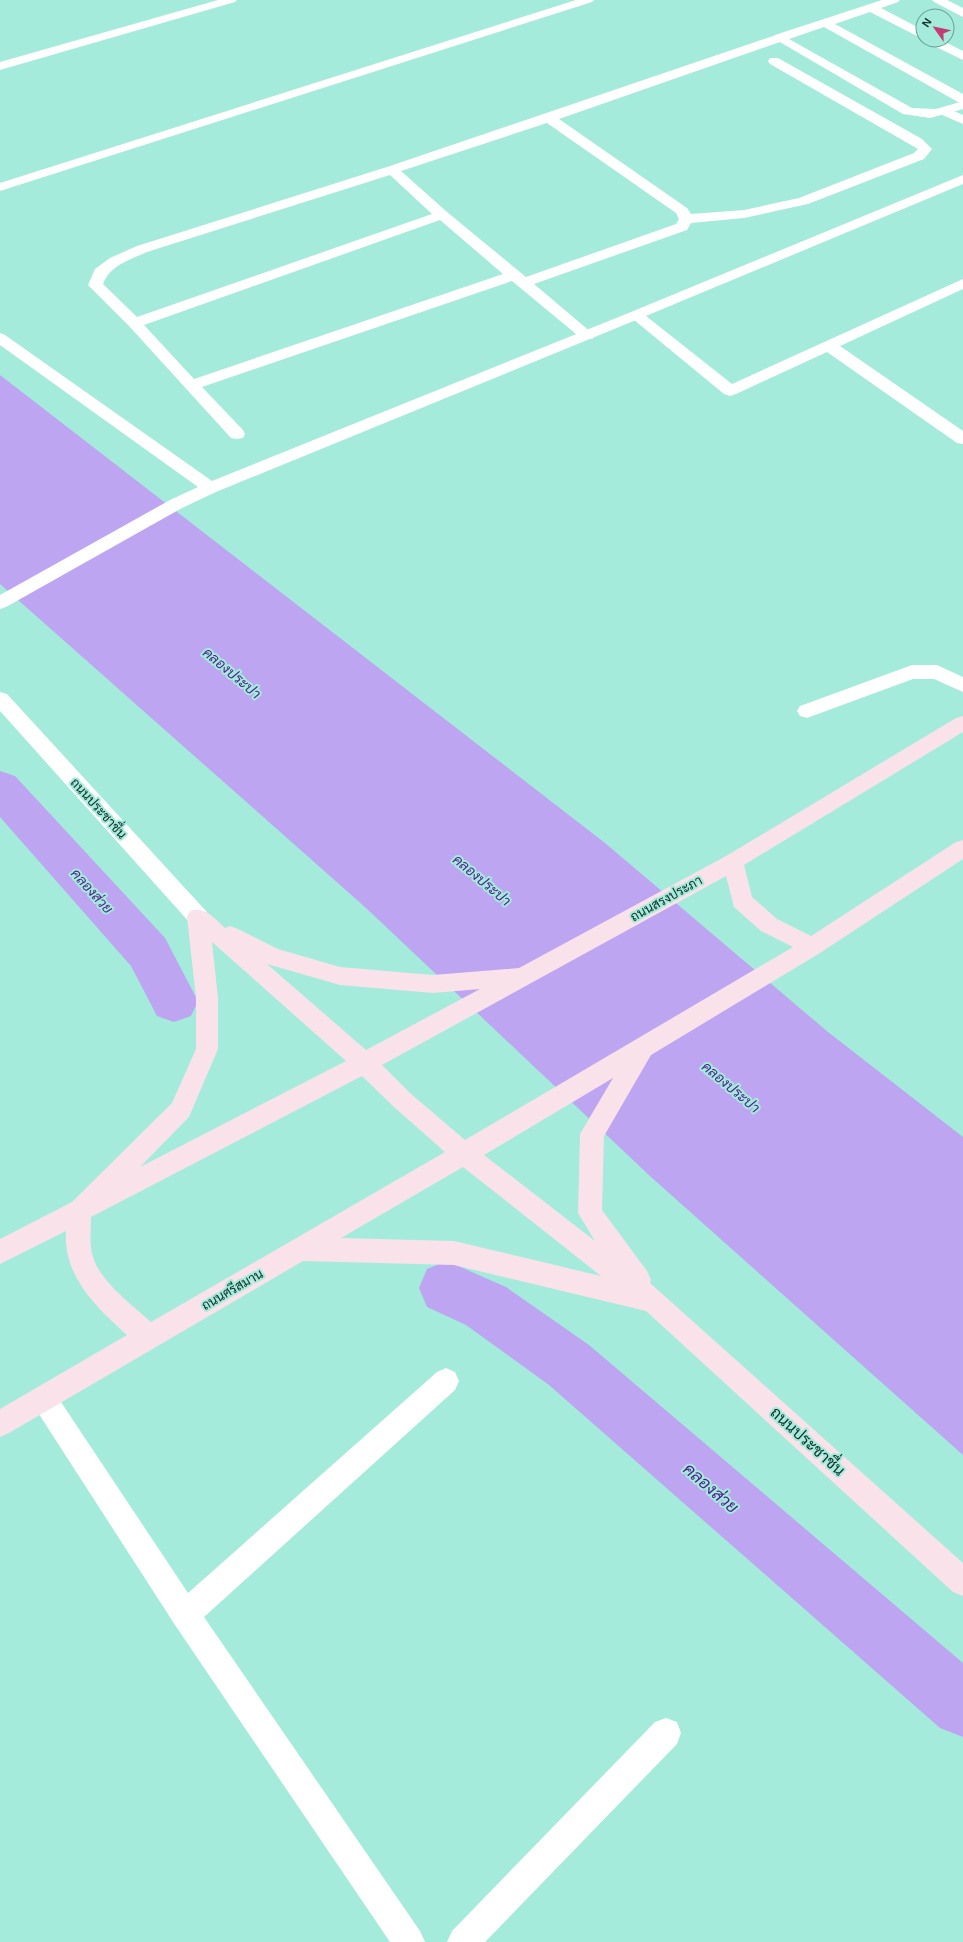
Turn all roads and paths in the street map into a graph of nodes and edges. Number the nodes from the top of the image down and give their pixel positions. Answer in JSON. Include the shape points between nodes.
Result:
{"nodes":[{"id":1,"x":231,"y":0,"type":"edge"},
{"id":2,"x":588,"y":0,"type":"edge"},
{"id":3,"x":894,"y":0,"type":"edge"},
{"id":4,"x":938,"y":0,"type":"edge"},
{"id":5,"x":871,"y":8,"type":"junction"},
{"id":6,"x":963,"y":13,"type":"edge"},
{"id":7,"x":824,"y":23,"type":"junction"},
{"id":8,"x":915,"y":31,"type":"edge"},
{"id":9,"x":779,"y":38,"type":"junction"},
{"id":10,"x":948,"y":48,"type":"edge"},
{"id":11,"x":963,"y":56,"type":"edge"},
{"id":12,"x":774,"y":61,"type":"dead end"},
{"id":13,"x":0,"y":66,"type":"edge"},
{"id":14,"x":963,"y":99,"type":"edge"},
{"id":15,"x":963,"y":104,"type":"edge"},
{"id":16,"x":945,"y":111,"type":"junction"},
{"id":17,"x":549,"y":118,"type":"junction"},
{"id":18,"x":963,"y":120,"type":"edge"},
{"id":19,"x":392,"y":170,"type":"junction"},
{"id":20,"x":963,"y":179,"type":"edge"},
{"id":21,"x":0,"y":187,"type":"edge"},
{"id":22,"x":442,"y":215,"type":"junction"},
{"id":23,"x":686,"y":219,"type":"junction"},
{"id":24,"x":519,"y":279,"type":"junction"},
{"id":25,"x":963,"y":283,"type":"edge"},
{"id":26,"x":636,"y":316,"type":"junction"},
{"id":27,"x":134,"y":323,"type":"junction"},
{"id":28,"x":587,"y":336,"type":"junction"},
{"id":29,"x":0,"y":338,"type":"edge"},
{"id":30,"x":828,"y":345,"type":"junction"},
{"id":31,"x":192,"y":385,"type":"junction"},
{"id":32,"x":237,"y":434,"type":"dead end"},
{"id":33,"x":963,"y":439,"type":"edge"},
{"id":34,"x":210,"y":488,"type":"junction"},
{"id":35,"x":3,"y":601,"type":"edge"},
{"id":36,"x":963,"y":685,"type":"edge"},
{"id":37,"x":0,"y":699,"type":"edge"},
{"id":38,"x":807,"y":711,"type":"dead end"},
{"id":39,"x":963,"y":723,"type":"edge"},
{"id":40,"x":963,"y":848,"type":"edge"},
{"id":41,"x":733,"y":862,"type":"junction"},
{"id":42,"x":198,"y":917,"type":"junction"},
{"id":43,"x":812,"y":947,"type":"junction"},
{"id":44,"x":526,"y":975,"type":"junction"},
{"id":45,"x":642,"y":1048,"type":"junction"},
{"id":46,"x":364,"y":1063,"type":"junction"},
{"id":47,"x":463,"y":1153,"type":"junction"},
{"id":48,"x":79,"y":1212,"type":"junction"},
{"id":49,"x":300,"y":1250,"type":"junction"},
{"id":50,"x":0,"y":1252,"type":"edge"},
{"id":51,"x":653,"y":1301,"type":"junction"},
{"id":52,"x":148,"y":1338,"type":"junction"},
{"id":53,"x":446,"y":1381,"type":"dead end"},
{"id":54,"x":44,"y":1399,"type":"junction"},
{"id":55,"x":0,"y":1424,"type":"edge"},
{"id":56,"x":963,"y":1582,"type":"edge"},
{"id":57,"x":185,"y":1615,"type":"junction"},
{"id":58,"x":666,"y":1733,"type":"dead end"},
{"id":59,"x":409,"y":1942,"type":"edge"},
{"id":60,"x":462,"y":1942,"type":"edge"}],
"edges":[{"from":1,"to":13,"type":"street"},
{"from":2,"to":21,"type":"street"},
{"from":3,"to":5,"type":"street"},
{"from":4,"to":6,"type":"street"},
{"from":5,"to":7,"type":"street"},
{"from":5,"to":8,"type":"street"},
{"from":7,"to":9,"type":"street"},
{"from":7,"to":14,"type":"street"},
{"from":9,"to":16,"type":"street","via":[[908,111],[927,115]]},
{"from":9,"to":17,"type":"street"},
{"from":10,"to":11,"type":"street"},
{"from":12,"to":23,"type":"street","via":[[917,142],[925,149],[919,156],[803,201],[744,214]]},
{"from":15,"to":16,"type":"street"},
{"from":16,"to":18,"type":"street"},
{"from":17,"to":19,"type":"street"},
{"from":17,"to":23,"type":"street","via":[[682,211]]},
{"from":19,"to":22,"type":"street"},
{"from":19,"to":27,"type":"street","via":[[142,249],[115,261],[100,272],[95,285]]},
{"from":20,"to":26,"type":"street"},
{"from":22,"to":24,"type":"street"},
{"from":22,"to":27,"type":"street"},
{"from":23,"to":24,"type":"street","via":[[682,227]]},
{"from":24,"to":28,"type":"street"},
{"from":24,"to":31,"type":"street"},
{"from":25,"to":30,"type":"street"},
{"from":26,"to":28,"type":"street"},
{"from":26,"to":30,"type":"street","via":[[730,390]]},
{"from":27,"to":31,"type":"street"},
{"from":28,"to":34,"type":"street"},
{"from":29,"to":34,"type":"street"},
{"from":30,"to":33,"type":"street"},
{"from":31,"to":32,"type":"street"},
{"from":34,"to":35,"type":"street","via":[[176,504]]},
{"from":36,"to":38,"type":"street","via":[[937,672],[912,672]]},
{"from":37,"to":42,"type":"street","name":"ถนนประชาชื่น"},
{"from":39,"to":41,"type":"main road","name":"ถนนสรงประภา"},
{"from":40,"to":43,"type":"main road"},
{"from":41,"to":43,"type":"main road","via":[[742,901],[769,924]]},
{"from":41,"to":44,"type":"main road","name":"ถนนสรงประภา"},
{"from":42,"to":44,"type":"main road","via":[[272,957],[340,976],[433,984]]},
{"from":42,"to":46,"type":"main road"},
{"from":42,"to":48,"type":"main road","via":[[206,998],[207,1049],[181,1110]]},
{"from":43,"to":45,"type":"main road"},
{"from":44,"to":46,"type":"main road","name":"ถนนสรงประภา"},
{"from":45,"to":47,"type":"main road"},
{"from":45,"to":51,"type":"main road","via":[[592,1134],[590,1213]]},
{"from":46,"to":47,"type":"main road"},
{"from":46,"to":48,"type":"main road"},
{"from":47,"to":49,"type":"main road","name":"ถนนศรีสมาน"},
{"from":47,"to":51,"type":"main road"},
{"from":48,"to":50,"type":"main road"},
{"from":48,"to":52,"type":"main road","via":[[78,1248],[85,1271],[98,1289]]},
{"from":49,"to":51,"type":"main road","via":[[454,1253]]},
{"from":49,"to":52,"type":"main road","name":"ถนนศรีสมาน"},
{"from":51,"to":56,"type":"main road","name":"ถนนประชาชื่น"},
{"from":52,"to":54,"type":"main road","name":"ถนนศรีสมาน"},
{"from":53,"to":57,"type":"street"},
{"from":54,"to":55,"type":"main road","name":"ถนนศรีสมาน"},
{"from":54,"to":57,"type":"street"},
{"from":57,"to":59,"type":"street"},
{"from":58,"to":60,"type":"street"}]}
